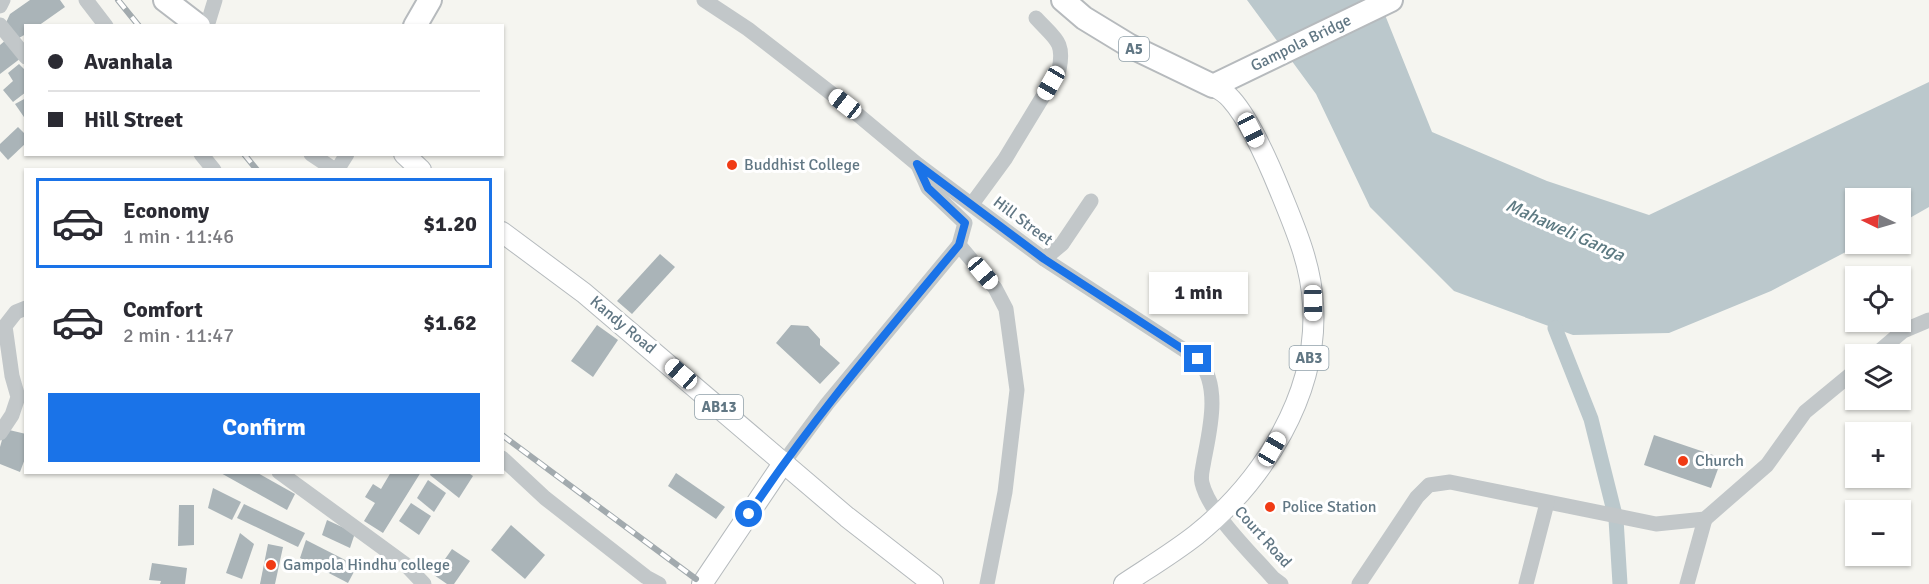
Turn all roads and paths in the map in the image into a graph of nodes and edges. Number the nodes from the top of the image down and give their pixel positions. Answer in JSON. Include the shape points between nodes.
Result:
{"nodes":[{"id":1,"x":3,"y":0,"type":"edge"},
{"id":2,"x":86,"y":0,"type":"edge"},
{"id":3,"x":165,"y":0,"type":"edge"},
{"id":4,"x":215,"y":0,"type":"edge"},
{"id":5,"x":430,"y":0,"type":"edge"},
{"id":6,"x":704,"y":0,"type":"edge"},
{"id":7,"x":1063,"y":0,"type":"edge"},
{"id":8,"x":1391,"y":0,"type":"edge"},
{"id":9,"x":0,"y":6,"type":"edge"},
{"id":10,"x":1036,"y":18,"type":"dead end"},
{"id":11,"x":104,"y":24,"type":"edge"},
{"id":12,"x":196,"y":24,"type":"edge"},
{"id":13,"x":208,"y":24,"type":"edge"},
{"id":14,"x":416,"y":24,"type":"edge"},
{"id":15,"x":0,"y":25,"type":"edge"},
{"id":16,"x":24,"y":55,"type":"edge"},
{"id":17,"x":1213,"y":86,"type":"junction"},
{"id":18,"x":203,"y":156,"type":"edge"},
{"id":19,"x":314,"y":156,"type":"edge"},
{"id":20,"x":406,"y":156,"type":"edge"},
{"id":21,"x":917,"y":164,"type":"junction"},
{"id":22,"x":212,"y":168,"type":"edge"},
{"id":23,"x":333,"y":168,"type":"edge"},
{"id":24,"x":419,"y":168,"type":"edge"},
{"id":25,"x":1091,"y":201,"type":"dead end"},
{"id":26,"x":972,"y":204,"type":"junction"},
{"id":27,"x":504,"y":233,"type":"edge"},
{"id":28,"x":959,"y":245,"type":"junction"},
{"id":29,"x":1044,"y":259,"type":"junction"},
{"id":30,"x":24,"y":309,"type":"edge"},
{"id":31,"x":1929,"y":320,"type":"edge"},
{"id":32,"x":1888,"y":344,"type":"edge"},
{"id":33,"x":1845,"y":379,"type":"edge"},
{"id":34,"x":0,"y":433,"type":"edge"},
{"id":35,"x":504,"y":460,"type":"edge"},
{"id":36,"x":784,"y":462,"type":"junction"},
{"id":37,"x":282,"y":474,"type":"edge"},
{"id":38,"x":1547,"y":503,"type":"junction"},
{"id":39,"x":1218,"y":514,"type":"junction"},
{"id":40,"x":1705,"y":519,"type":"junction"},
{"id":41,"x":424,"y":584,"type":"edge"},
{"id":42,"x":659,"y":584,"type":"edge"},
{"id":43,"x":702,"y":584,"type":"edge"},
{"id":44,"x":933,"y":584,"type":"edge"},
{"id":45,"x":987,"y":584,"type":"edge"},
{"id":46,"x":1124,"y":584,"type":"edge"},
{"id":47,"x":1281,"y":584,"type":"edge"},
{"id":48,"x":1359,"y":584,"type":"edge"},
{"id":49,"x":1526,"y":584,"type":"edge"},
{"id":50,"x":1687,"y":584,"type":"edge"}],
"edges":[{"from":1,"to":9,"type":"street"},
{"from":2,"to":11,"type":"street"},
{"from":3,"to":12,"type":"highway"},
{"from":4,"to":13,"type":"street"},
{"from":5,"to":14,"type":"highway"},
{"from":6,"to":21,"type":"street","name":"Hill Street","via":[[748,29]]},
{"from":7,"to":17,"type":"highway","number":"A5","via":[[1130,46]]},
{"from":8,"to":17,"type":"highway","name":"Gampola Bridge"},
{"from":10,"to":26,"type":"street","via":[[1060,45],[1059,70],[1005,159]]},
{"from":15,"to":16,"type":"street"},
{"from":17,"to":39,"type":"main road","number":"AB3","via":[[1237,106],[1279,187],[1304,254],[1314,318],[1309,360],[1294,409],[1261,467]]},
{"from":18,"to":22,"type":"street"},
{"from":19,"to":23,"type":"street"},
{"from":20,"to":24,"type":"main road"},
{"from":21,"to":26,"type":"street","name":"Hill Street"},
{"from":21,"to":28,"type":"street","via":[[928,188],[965,223]]},
{"from":25,"to":29,"type":"street","via":[[1062,244]]},
{"from":26,"to":29,"type":"street","name":"Hill Street"},
{"from":27,"to":36,"type":"main road","name":"Kandy Road","number":"AB13","via":[[584,293]]},
{"from":28,"to":36,"type":"street"},
{"from":28,"to":45,"type":"street","via":[[995,288],[1006,309],[1017,390],[1005,492]]},
{"from":29,"to":39,"type":"street","name":"Hill Street","via":[[1181,346],[1206,368],[1212,403],[1201,476],[1203,488]]},
{"from":30,"to":34,"type":"street","via":[[5,326],[18,397]]},
{"from":31,"to":32,"type":"street","via":[[1904,331]]},
{"from":33,"to":40,"type":"street","via":[[1805,411],[1767,465]]},
{"from":35,"to":42,"type":"street","via":[[545,498]]},
{"from":36,"to":43,"type":"main road"},
{"from":36,"to":44,"type":"main road","name":"Kandy Road","number":"AB13"},
{"from":37,"to":41,"type":"street","via":[[405,564]]},
{"from":38,"to":40,"type":"street","via":[[1656,524]]},
{"from":38,"to":48,"type":"street","via":[[1450,482],[1430,485],[1417,497]]},
{"from":38,"to":49,"type":"street"},
{"from":39,"to":46,"type":"main road","number":"AB3","via":[[1180,548]]},
{"from":39,"to":47,"type":"street","name":"Court Road"},
{"from":40,"to":50,"type":"street"}]}
